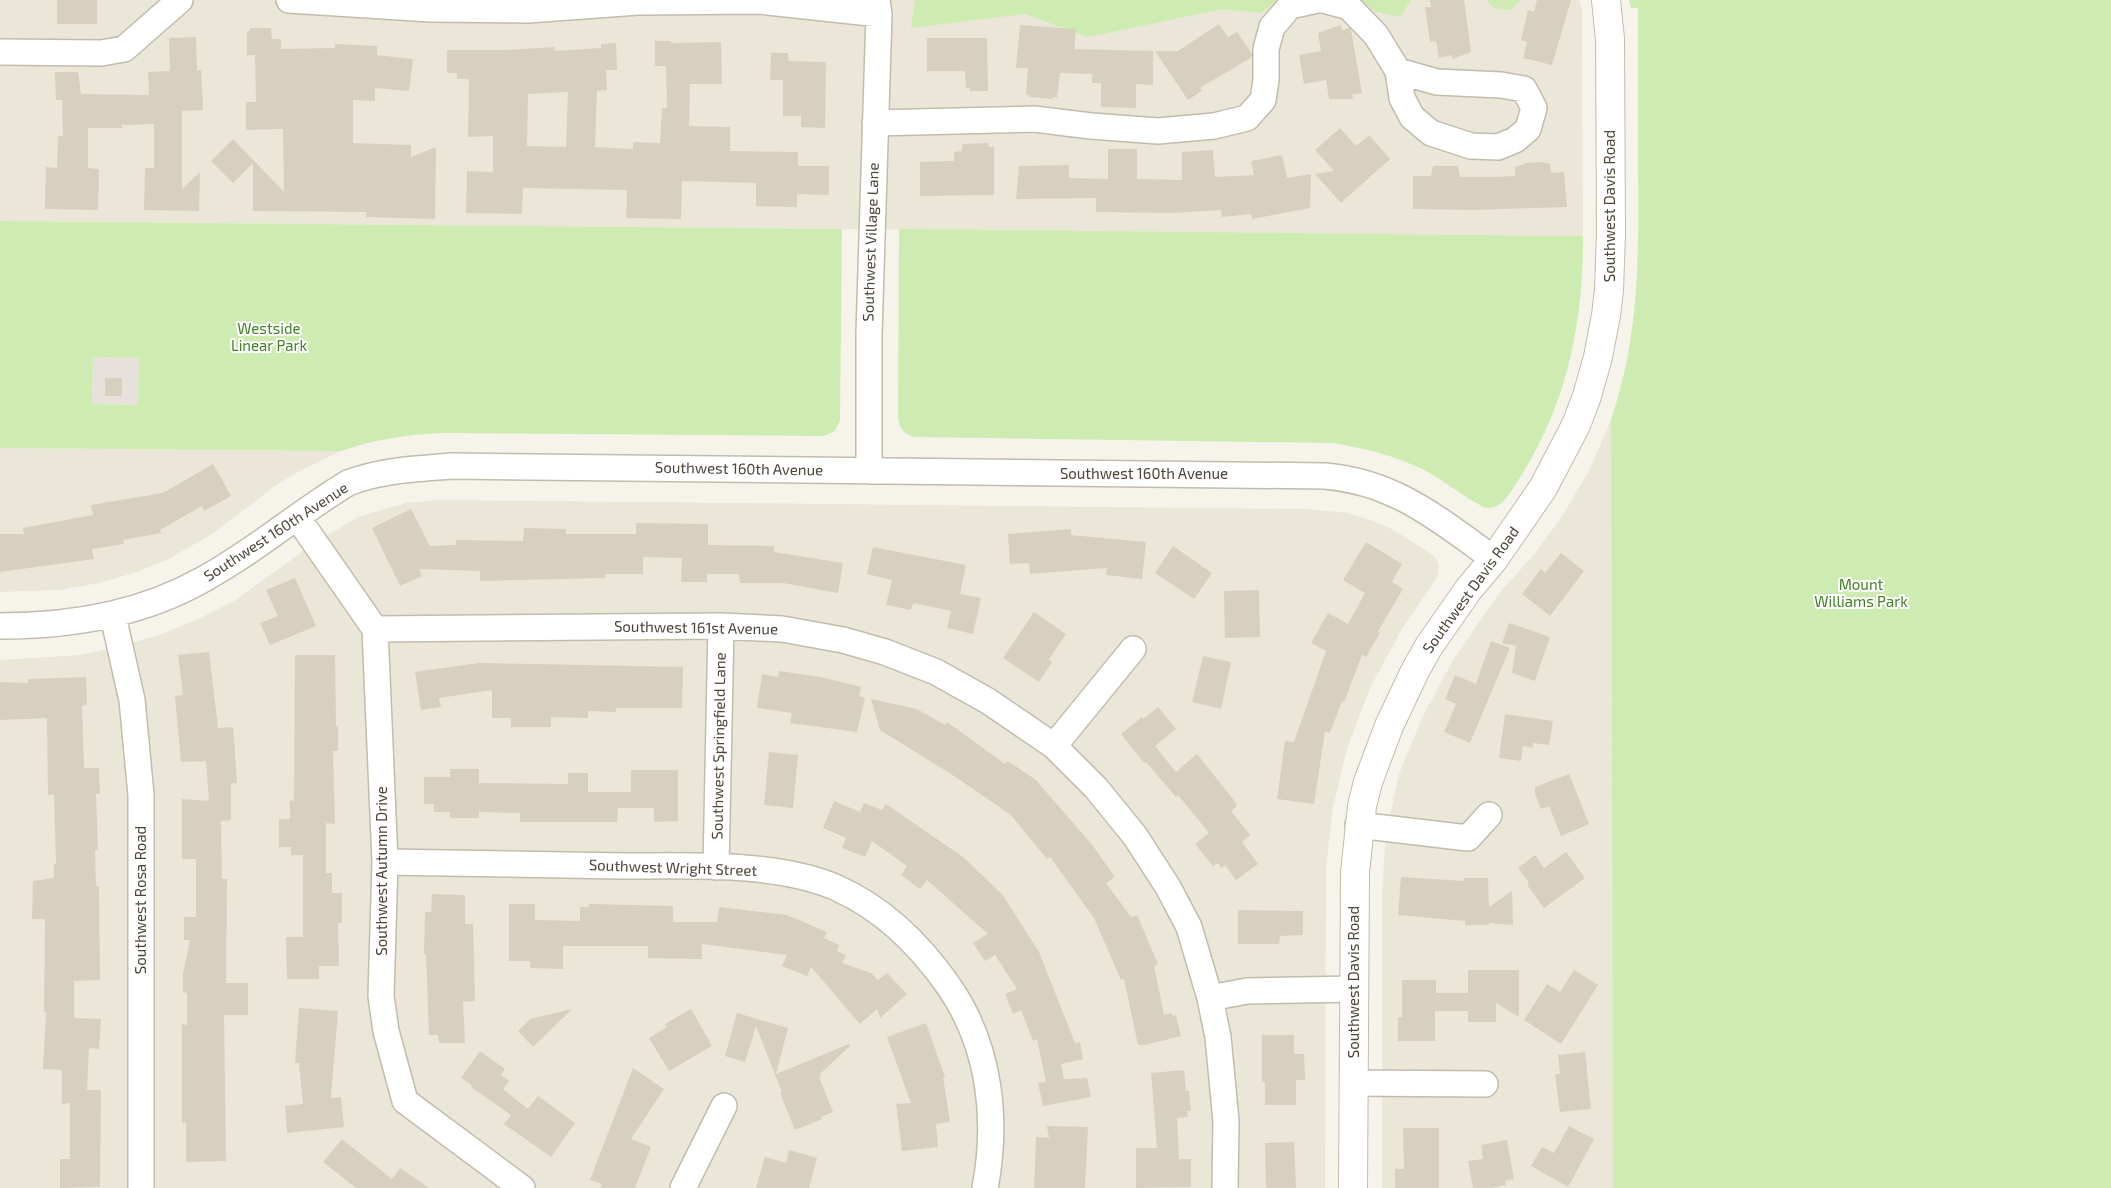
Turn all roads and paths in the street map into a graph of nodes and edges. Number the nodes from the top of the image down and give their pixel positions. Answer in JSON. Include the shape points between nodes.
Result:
{"nodes":[{"id":1,"x":180,"y":0,"type":"edge"},
{"id":2,"x":289,"y":0,"type":"edge"},
{"id":3,"x":1317,"y":0,"type":"edge"},
{"id":4,"x":1323,"y":0,"type":"edge"},
{"id":5,"x":1606,"y":0,"type":"edge"},
{"id":6,"x":880,"y":5,"type":"edge"},
{"id":7,"x":0,"y":52,"type":"edge"},
{"id":8,"x":1398,"y":71,"type":"junction"},
{"id":9,"x":875,"y":123,"type":"junction"},
{"id":10,"x":869,"y":471,"type":"junction"},
{"id":11,"x":297,"y":517,"type":"junction"},
{"id":12,"x":1494,"y":560,"type":"junction"},
{"id":13,"x":113,"y":616,"type":"junction"},
{"id":14,"x":0,"y":626,"type":"edge"},
{"id":15,"x":722,"y":626,"type":"junction"},
{"id":16,"x":375,"y":629,"type":"junction"},
{"id":17,"x":1133,"y":649,"type":"dead end"},
{"id":18,"x":1054,"y":746,"type":"junction"},
{"id":19,"x":1490,"y":815,"type":"dead end"},
{"id":20,"x":1358,"y":825,"type":"junction"},
{"id":21,"x":385,"y":862,"type":"junction"},
{"id":22,"x":716,"y":867,"type":"junction"},
{"id":23,"x":1354,"y":989,"type":"junction"},
{"id":24,"x":1210,"y":998,"type":"junction"},
{"id":25,"x":1353,"y":1083,"type":"junction"},
{"id":26,"x":1485,"y":1084,"type":"dead end"},
{"id":27,"x":724,"y":1106,"type":"dead end"},
{"id":28,"x":141,"y":1188,"type":"edge"},
{"id":29,"x":522,"y":1188,"type":"edge"},
{"id":30,"x":683,"y":1188,"type":"edge"},
{"id":31,"x":985,"y":1188,"type":"edge"},
{"id":32,"x":1225,"y":1188,"type":"edge"},
{"id":33,"x":1353,"y":1188,"type":"edge"}],
"edges":[{"from":1,"to":7,"type":"street","via":[[124,49],[101,53]]},
{"from":2,"to":6,"type":"street","via":[[489,10],[638,2]]},
{"from":3,"to":9,"type":"street","via":[[1290,6],[1272,27],[1266,49],[1263,100],[1247,118],[1214,126],[1158,131],[1034,119]]},
{"from":4,"to":8,"type":"street","via":[[1349,7],[1376,35]]},
{"from":5,"to":12,"type":"street","name":"Southwest Davis Road","via":[[1610,39],[1611,234],[1606,315],[1598,357],[1587,396],[1559,460]]},
{"from":6,"to":9,"type":"street","name":"Southwest Village Lane"},
{"from":8,"to":8,"type":"street","via":[[1405,104],[1412,117],[1431,133],[1470,146],[1498,147],[1515,140],[1528,129],[1534,108],[1524,89],[1436,82]]},
{"from":9,"to":10,"type":"street","name":"Southwest Village Lane"},
{"from":10,"to":11,"type":"street","name":"Southwest 160th Avenue","via":[[452,466],[395,470],[348,483]]},
{"from":10,"to":12,"type":"street","name":"Southwest 160th Avenue","via":[[1340,477],[1362,481],[1410,501]]},
{"from":11,"to":13,"type":"street","name":"Southwest 160th Avenue","via":[[203,580]]},
{"from":11,"to":16,"type":"street"},
{"from":12,"to":20,"type":"street","name":"Southwest Davis Road","via":[[1468,590],[1429,646],[1401,698],[1368,782]]},
{"from":13,"to":14,"type":"street","name":"Southwest 160th Avenue","via":[[38,626]]},
{"from":13,"to":28,"type":"street","name":"Southwest Rosa Road","via":[[132,700],[141,795]]},
{"from":15,"to":16,"type":"street","name":"Southwest 161st Avenue"},
{"from":15,"to":18,"type":"street","name":"Southwest 161st Avenue","via":[[790,631],[843,640],[885,652],[945,677],[988,701]]},
{"from":15,"to":22,"type":"street","name":"Southwest Springfield Lane"},
{"from":16,"to":21,"type":"street","name":"Southwest Autumn Drive"},
{"from":17,"to":18,"type":"street"},
{"from":18,"to":24,"type":"street","name":"Southwest 161st Avenue","via":[[1096,788],[1129,829],[1168,887],[1189,927]]},
{"from":19,"to":20,"type":"street","via":[[1468,838]]},
{"from":20,"to":23,"type":"street","name":"Southwest Davis Road"},
{"from":21,"to":22,"type":"street","name":"Southwest Wright Street"},
{"from":21,"to":29,"type":"street","name":"Southwest Autumn Drive","via":[[381,996],[386,1031],[405,1101]]},
{"from":22,"to":31,"type":"street","name":"Southwest Wright Street","via":[[772,872],[837,888],[892,922],[936,969],[957,998],[973,1030],[984,1064],[991,1134]]},
{"from":23,"to":24,"type":"street","via":[[1247,991]]},
{"from":23,"to":25,"type":"street","name":"Southwest Davis Road"},
{"from":24,"to":32,"type":"street","name":"Southwest 161st Avenue","via":[[1218,1037],[1226,1121]]},
{"from":25,"to":26,"type":"street"},
{"from":25,"to":33,"type":"street","name":"Southwest Davis Road"},
{"from":27,"to":30,"type":"street"}]}
